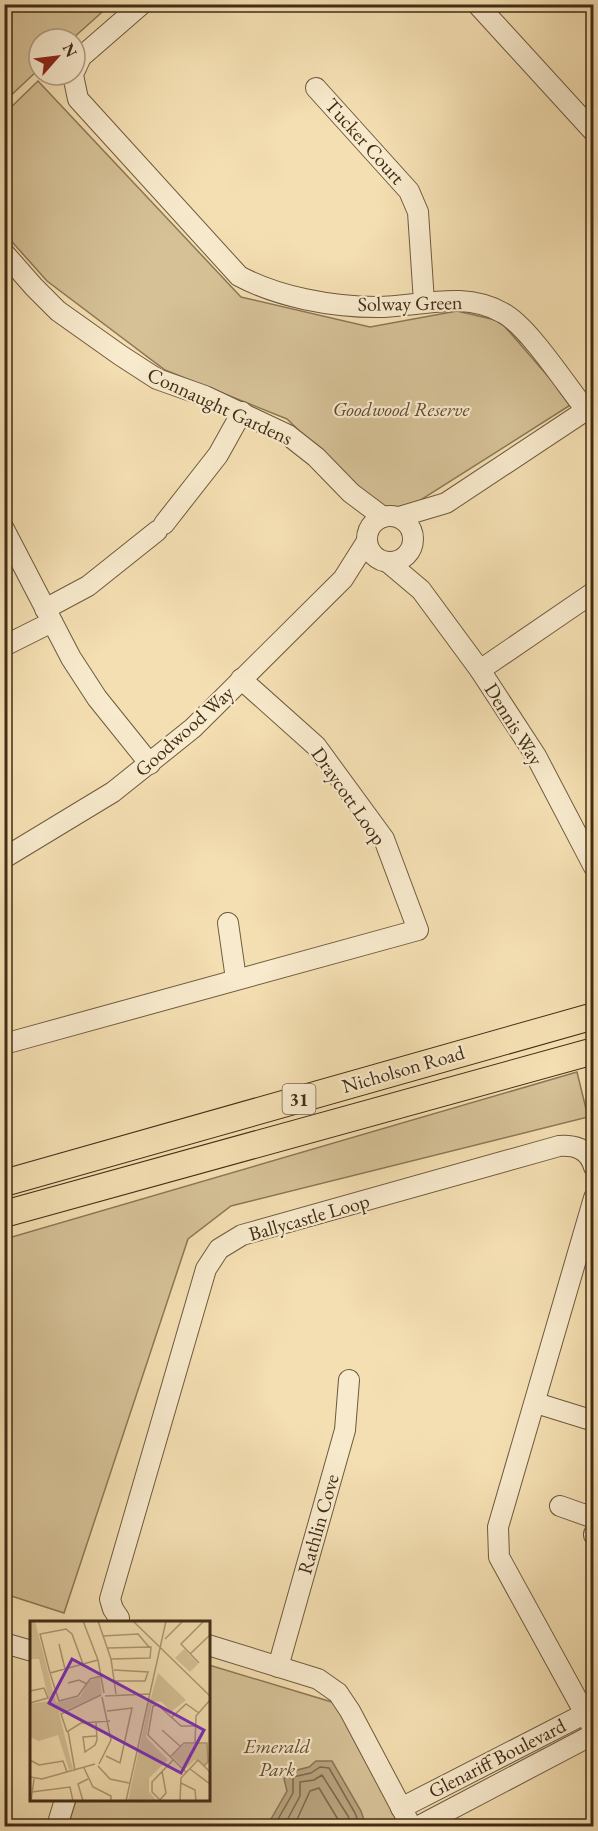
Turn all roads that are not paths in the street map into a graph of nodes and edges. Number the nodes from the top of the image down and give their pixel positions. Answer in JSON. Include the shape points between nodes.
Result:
{"nodes":[{"id":1,"x":142,"y":4,"type":"edge"},
{"id":2,"x":477,"y":4,"type":"edge"},
{"id":3,"x":87,"y":52,"type":"edge"},
{"id":4,"x":76,"y":87,"type":"edge"},
{"id":5,"x":316,"y":88,"type":"dead end"},
{"id":6,"x":594,"y":132,"type":"edge"},
{"id":7,"x":4,"y":253,"type":"edge"},
{"id":8,"x":424,"y":302,"type":"junction"},
{"id":9,"x":590,"y":408,"type":"edge"},
{"id":10,"x":242,"y":412,"type":"junction"},
{"id":11,"x":351,"y":493,"type":"junction"},
{"id":12,"x":446,"y":503,"type":"junction"},
{"id":13,"x":391,"y":517,"type":"junction"},
{"id":14,"x":4,"y":529,"type":"edge"},
{"id":15,"x":367,"y":537,"type":"junction"},
{"id":16,"x":413,"y":545,"type":"junction"},
{"id":17,"x":385,"y":562,"type":"junction"},
{"id":18,"x":343,"y":579,"type":"junction"},
{"id":19,"x":421,"y":590,"type":"junction"},
{"id":20,"x":594,"y":592,"type":"edge"},
{"id":21,"x":49,"y":616,"type":"junction"},
{"id":22,"x":4,"y":646,"type":"edge"},
{"id":23,"x":480,"y":670,"type":"junction"},
{"id":24,"x":241,"y":679,"type":"junction"},
{"id":25,"x":150,"y":764,"type":"junction"},
{"id":26,"x":4,"y":858,"type":"edge"},
{"id":27,"x":594,"y":867,"type":"edge"},
{"id":28,"x":228,"y":923,"type":"dead end"},
{"id":29,"x":236,"y":979,"type":"junction"},
{"id":30,"x":594,"y":1004,"type":"edge"},
{"id":31,"x":594,"y":1016,"type":"edge"},
{"id":32,"x":566,"y":1023,"type":"junction"},
{"id":33,"x":4,"y":1044,"type":"edge"},
{"id":34,"x":594,"y":1051,"type":"edge"},
{"id":35,"x":594,"y":1167,"type":"edge"},
{"id":36,"x":4,"y":1183,"type":"edge"},
{"id":37,"x":594,"y":1197,"type":"edge"},
{"id":38,"x":4,"y":1214,"type":"edge"},
{"id":39,"x":349,"y":1380,"type":"dead end"},
{"id":40,"x":536,"y":1403,"type":"junction"},
{"id":41,"x":594,"y":1421,"type":"edge"},
{"id":42,"x":560,"y":1506,"type":"dead end"},
{"id":43,"x":594,"y":1518,"type":"edge"},
{"id":44,"x":124,"y":1621,"type":"edge"},
{"id":45,"x":4,"y":1643,"type":"edge"},
{"id":46,"x":210,"y":1647,"type":"edge"},
{"id":47,"x":30,"y":1651,"type":"edge"},
{"id":48,"x":278,"y":1667,"type":"junction"},
{"id":49,"x":591,"y":1721,"type":"edge"},
{"id":50,"x":65,"y":1801,"type":"edge"},
{"id":51,"x":401,"y":1808,"type":"junction"},
{"id":52,"x":57,"y":1827,"type":"edge"},
{"id":53,"x":411,"y":1827,"type":"edge"},
{"id":54,"x":419,"y":1827,"type":"edge"}],
"edges":[{"from":1,"to":3,"type":"street"},
{"from":2,"to":6,"type":"street"},
{"from":4,"to":8,"type":"street","name":"Solway Green","via":[[78,99],[239,276],[259,286],[315,300],[376,307]]},
{"from":5,"to":8,"type":"street","name":"Tucker Court","via":[[409,190],[418,212]]},
{"from":7,"to":10,"type":"street","name":"Connaught Gardens","via":[[58,311],[120,355],[157,379]]},
{"from":8,"to":9,"type":"street","name":"Solway Green","via":[[465,300],[486,304],[505,314]]},
{"from":9,"to":12,"type":"street","name":"Goodwood Way"},
{"from":10,"to":11,"type":"street","name":"Connaught Gardens","via":[[288,435],[316,456]]},
{"from":10,"to":21,"type":"street","via":[[218,455],[161,527]]},
{"from":11,"to":13,"type":"street","name":"Connaught Gardens"},
{"from":11,"to":15,"type":"street","name":"Connaught Gardens"},
{"from":12,"to":13,"type":"street","name":"Goodwood Way"},
{"from":12,"to":16,"type":"street","name":"Goodwood Way"},
{"from":13,"to":15,"type":"street","name":"Goodwood Way","via":[[371,526]]},
{"from":13,"to":16,"type":"street","via":[[412,530]]},
{"from":14,"to":21,"type":"street"},
{"from":15,"to":17,"type":"street","via":[[371,553]]},
{"from":15,"to":18,"type":"street","name":"Goodwood Way"},
{"from":16,"to":17,"type":"street","name":"Goodwood Way","via":[[404,559]]},
{"from":16,"to":19,"type":"street","name":"Dennis Way"},
{"from":17,"to":18,"type":"street","name":"Goodwood Way"},
{"from":17,"to":19,"type":"street","name":"Dennis Way"},
{"from":18,"to":24,"type":"street","name":"Goodwood Way"},
{"from":19,"to":23,"type":"street","name":"Dennis Way"},
{"from":20,"to":23,"type":"street"},
{"from":21,"to":22,"type":"street"},
{"from":21,"to":25,"type":"street","via":[[97,698]]},
{"from":23,"to":27,"type":"street","name":"Dennis Way","via":[[536,756]]},
{"from":24,"to":25,"type":"street","name":"Goodwood Way","via":[[193,728]]},
{"from":24,"to":29,"type":"street","name":"Draycott Loop","via":[[316,746],[384,839],[418,930]]},
{"from":25,"to":26,"type":"street","name":"Goodwood Way","via":[[113,792]]},
{"from":28,"to":29,"type":"street"},
{"from":29,"to":33,"type":"street","name":"Draycott Loop"},
{"from":30,"to":32,"type":"main road"},
{"from":31,"to":32,"type":"main road","name":"Nicholson Road","number":"31"},
{"from":32,"to":36,"type":"main road","name":"Nicholson Road","number":"31"},
{"from":34,"to":38,"type":"main road","name":"Nicholson Road","number":"31"},
{"from":35,"to":44,"type":"street","name":"Ballycastle Loop","via":[[584,1150],[573,1145],[560,1146],[242,1235],[219,1249],[206,1269],[110,1599]]},
{"from":37,"to":40,"type":"street"},
{"from":39,"to":48,"type":"street","name":"Rathlin Cove","via":[[345,1430]]},
{"from":40,"to":41,"type":"street"},
{"from":40,"to":49,"type":"street","via":[[498,1527],[499,1557]]},
{"from":42,"to":43,"type":"street"},
{"from":45,"to":47,"type":"street"},
{"from":46,"to":48,"type":"street"},
{"from":48,"to":51,"type":"street","via":[[318,1679],[338,1693]]},
{"from":49,"to":51,"type":"street","name":"Glenariff Boulevard"},
{"from":49,"to":54,"type":"street","name":"Glenariff Boulevard"},
{"from":50,"to":52,"type":"street"},
{"from":51,"to":53,"type":"street"}]}
